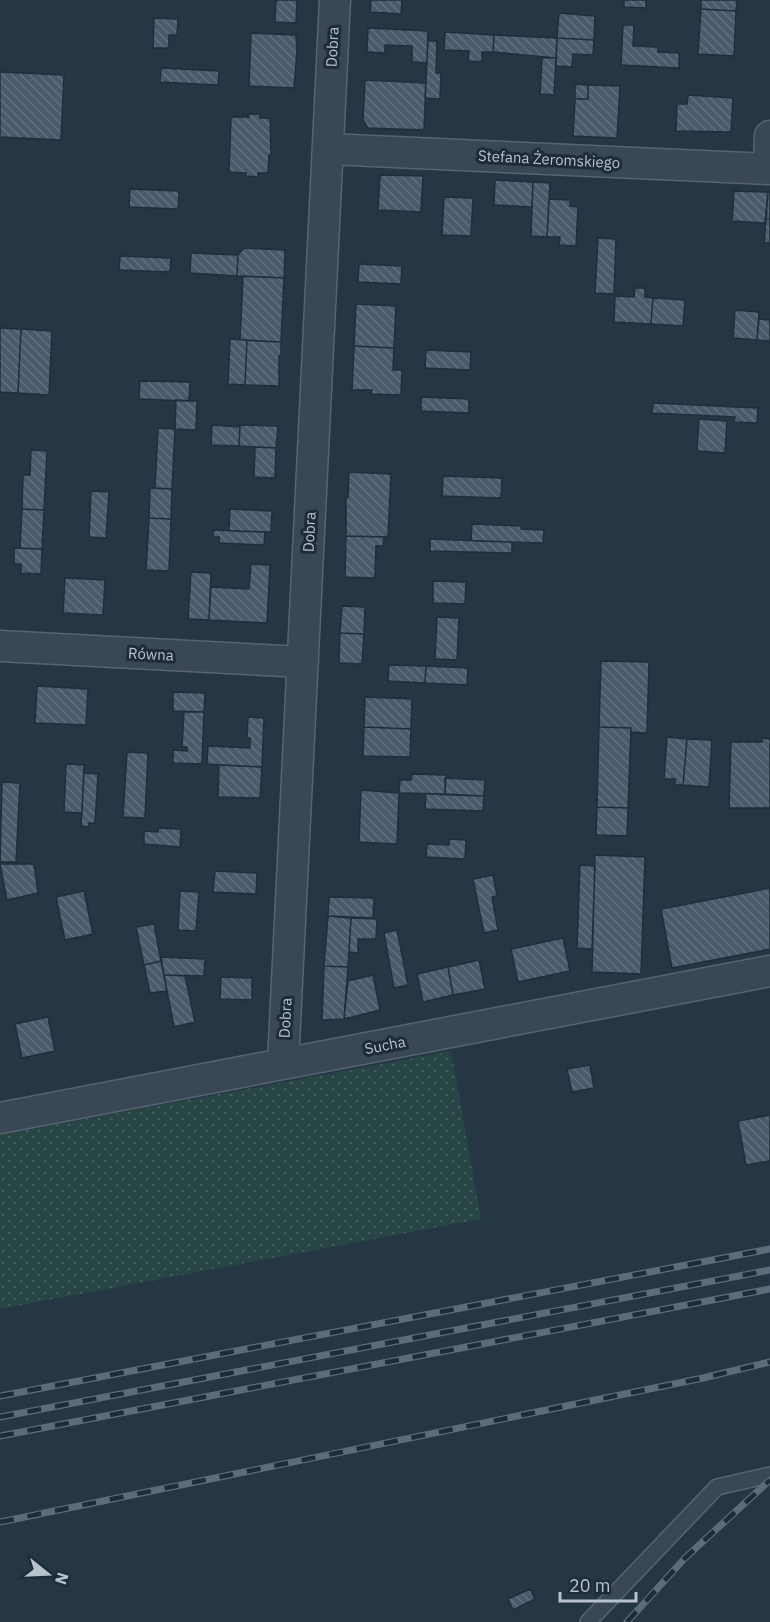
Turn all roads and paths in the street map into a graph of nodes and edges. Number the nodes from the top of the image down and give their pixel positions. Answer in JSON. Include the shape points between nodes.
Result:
{"nodes":[{"id":1,"x":334,"y":0,"type":"edge"},
{"id":2,"x":770,"y":136,"type":"edge"},
{"id":3,"x":328,"y":149,"type":"junction"},
{"id":4,"x":769,"y":169,"type":"edge"},
{"id":5,"x":0,"y":646,"type":"edge"},
{"id":6,"x":303,"y":662,"type":"junction"},
{"id":7,"x":770,"y":971,"type":"edge"},
{"id":8,"x":283,"y":1064,"type":"junction"},
{"id":9,"x":0,"y":1118,"type":"edge"},
{"id":10,"x":770,"y":1475,"type":"edge"},
{"id":11,"x":588,"y":1622,"type":"edge"}],
"edges":[{"from":1,"to":3,"type":"street","name":"Dobra"},
{"from":2,"to":4,"type":"street"},
{"from":3,"to":4,"type":"street","name":"Stefana Żeromskiego"},
{"from":3,"to":6,"type":"street","name":"Dobra"},
{"from":5,"to":6,"type":"street","name":"Równa"},
{"from":6,"to":8,"type":"street","name":"Dobra"},
{"from":7,"to":8,"type":"street","name":"Sucha"},
{"from":8,"to":9,"type":"street","name":"Sucha"},
{"from":10,"to":11,"type":"lane","via":[[717,1487]]}]}
